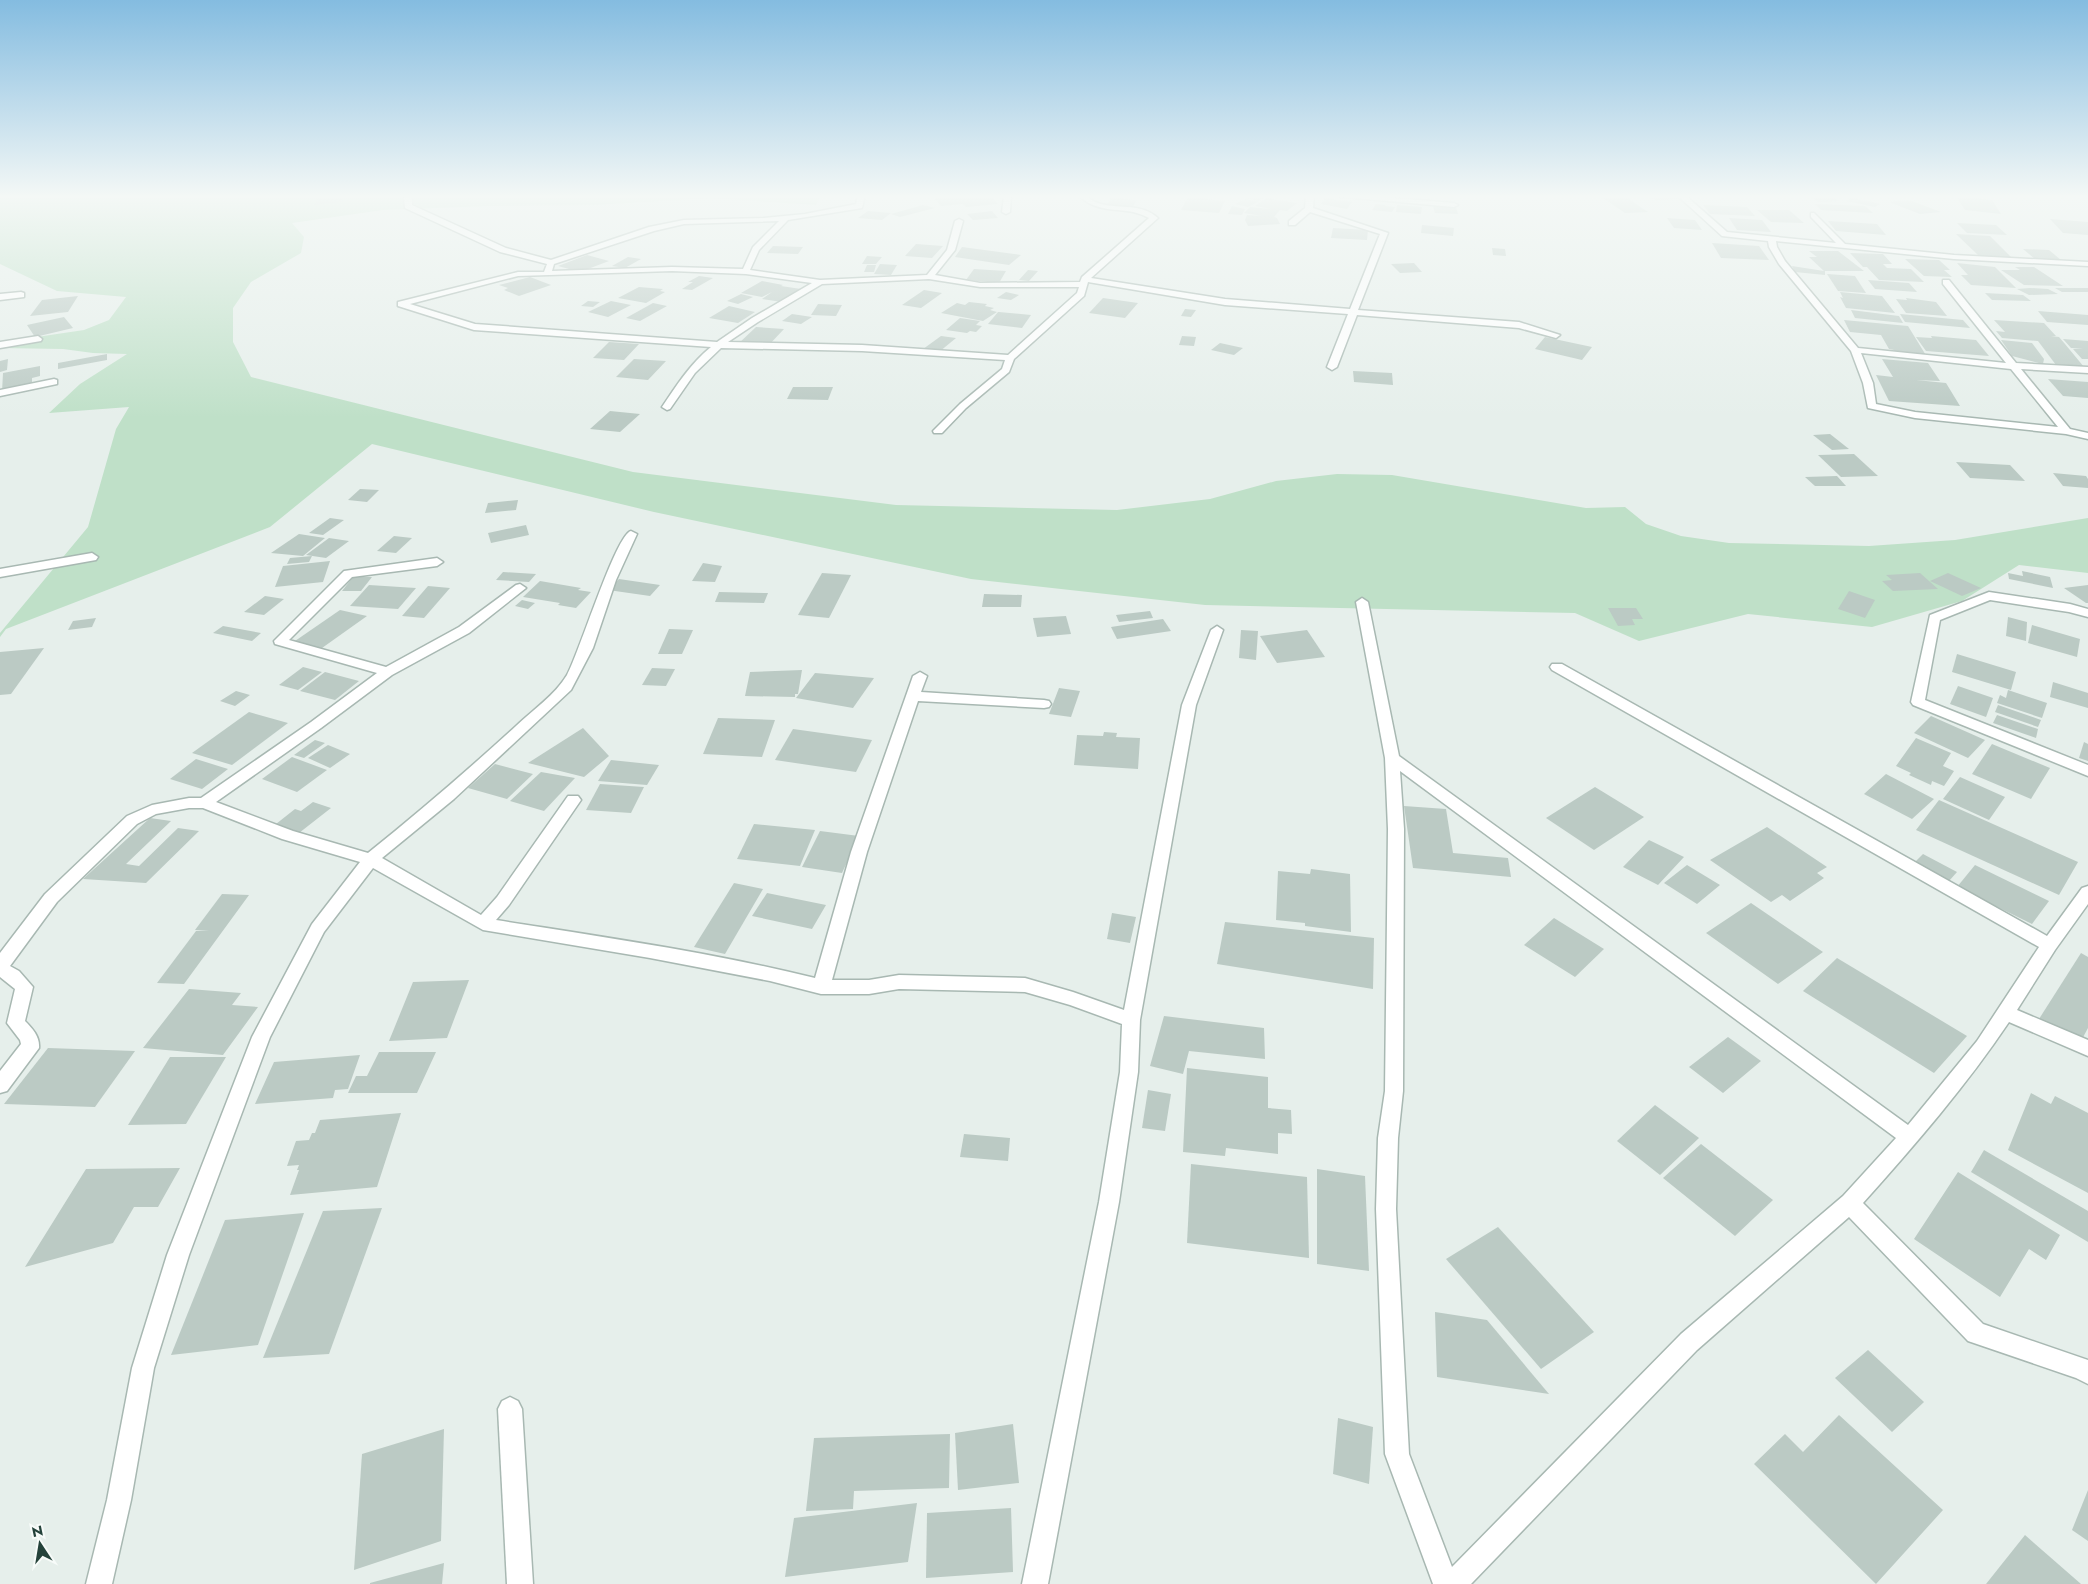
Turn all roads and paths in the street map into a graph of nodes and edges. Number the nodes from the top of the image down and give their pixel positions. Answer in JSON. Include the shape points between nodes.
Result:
{"nodes":[{"id":1,"x":548,"y":270,"type":"edge"},
{"id":2,"x":649,"y":270,"type":"edge"},
{"id":3,"x":695,"y":270,"type":"edge"},
{"id":4,"x":935,"y":270,"type":"edge"},
{"id":5,"x":1097,"y":270,"type":"edge"},
{"id":6,"x":1370,"y":270,"type":"edge"},
{"id":7,"x":1789,"y":270,"type":"edge"},
{"id":8,"x":746,"y":272,"type":"joint"},
{"id":9,"x":547,"y":274,"type":"junction"},
{"id":10,"x":929,"y":277,"type":"junction"},
{"id":11,"x":820,"y":282,"type":"junction"},
{"id":12,"x":1084,"y":282,"type":"junction"},
{"id":13,"x":1946,"y":282,"type":"dead end"},
{"id":14,"x":21,"y":295,"type":"dead end"},
{"id":15,"x":0,"y":297,"type":"edge"},
{"id":16,"x":1354,"y":313,"type":"junction"},
{"id":17,"x":1556,"y":335,"type":"dead end"},
{"id":18,"x":38,"y":339,"type":"dead end"},
{"id":19,"x":0,"y":345,"type":"edge"},
{"id":20,"x":720,"y":345,"type":"junction"},
{"id":21,"x":1855,"y":350,"type":"junction"},
{"id":22,"x":1010,"y":358,"type":"junction"},
{"id":23,"x":2012,"y":366,"type":"junction"},
{"id":24,"x":1332,"y":367,"type":"dead end"},
{"id":25,"x":2088,"y":370,"type":"edge"},
{"id":26,"x":54,"y":382,"type":"dead end"},
{"id":27,"x":0,"y":392,"type":"edge"},
{"id":28,"x":667,"y":407,"type":"dead end"},
{"id":29,"x":938,"y":431,"type":"dead end"},
{"id":30,"x":2066,"y":431,"type":"junction"},
{"id":31,"x":2088,"y":436,"type":"edge"},
{"id":32,"x":631,"y":534,"type":"dead end"},
{"id":33,"x":92,"y":557,"type":"dead end"},
{"id":34,"x":436,"y":562,"type":"dead end"},
{"id":35,"x":0,"y":573,"type":"edge"},
{"id":36,"x":520,"y":588,"type":"dead end"},
{"id":37,"x":1362,"y":602,"type":"dead end"},
{"id":38,"x":2088,"y":613,"type":"edge"},
{"id":39,"x":1217,"y":630,"type":"dead end"},
{"id":40,"x":1557,"y":667,"type":"dead end"},
{"id":41,"x":387,"y":672,"type":"junction"},
{"id":42,"x":920,"y":676,"type":"dead end"},
{"id":43,"x":913,"y":696,"type":"junction"},
{"id":44,"x":1044,"y":704,"type":"dead end"},
{"id":45,"x":1392,"y":758,"type":"junction"},
{"id":46,"x":2088,"y":771,"type":"edge"},
{"id":47,"x":573,"y":800,"type":"dead end"},
{"id":48,"x":204,"y":803,"type":"junction"},
{"id":49,"x":371,"y":859,"type":"junction"},
{"id":50,"x":2088,"y":892,"type":"edge"},
{"id":51,"x":483,"y":924,"type":"junction"},
{"id":52,"x":2049,"y":945,"type":"junction"},
{"id":53,"x":0,"y":968,"type":"edge"},
{"id":54,"x":821,"y":987,"type":"junction"},
{"id":55,"x":2006,"y":1013,"type":"junction"},
{"id":56,"x":1131,"y":1020,"type":"junction"},
{"id":57,"x":2088,"y":1048,"type":"edge"},
{"id":58,"x":0,"y":1085,"type":"edge"},
{"id":59,"x":1910,"y":1137,"type":"junction"},
{"id":60,"x":1850,"y":1203,"type":"junction"},
{"id":61,"x":2088,"y":1373,"type":"edge"},
{"id":62,"x":510,"y":1409,"type":"dead end"},
{"id":63,"x":99,"y":1584,"type":"edge"},
{"id":64,"x":520,"y":1584,"type":"edge"},
{"id":65,"x":1035,"y":1584,"type":"edge"},
{"id":66,"x":1446,"y":1584,"type":"edge"},
{"id":67,"x":1453,"y":1584,"type":"edge"}],
"edges":[{"from":1,"to":9,"type":"street"},
{"from":2,"to":9,"type":"street"},
{"from":3,"to":8,"type":"street"},
{"from":4,"to":10,"type":"street"},
{"from":5,"to":12,"type":"street"},
{"from":6,"to":16,"type":"street"},
{"from":7,"to":21,"type":"street"},
{"from":8,"to":11,"type":"street"},
{"from":9,"to":20,"type":"street","via":[[518,274],[401,304],[474,327]]},
{"from":10,"to":11,"type":"street"},
{"from":10,"to":12,"type":"street","via":[[980,285]]},
{"from":11,"to":20,"type":"street"},
{"from":12,"to":16,"type":"street","via":[[1225,302]]},
{"from":12,"to":22,"type":"street","via":[[1081,294]]},
{"from":13,"to":23,"type":"street"},
{"from":14,"to":15,"type":"street"},
{"from":16,"to":17,"type":"street","via":[[1519,325]]},
{"from":16,"to":24,"type":"street"},
{"from":18,"to":19,"type":"street"},
{"from":20,"to":22,"type":"street","via":[[862,348]]},
{"from":20,"to":28,"type":"street","via":[[695,366]]},
{"from":21,"to":23,"type":"street"},
{"from":21,"to":30,"type":"street","via":[[1868,383],[1871,406],[1915,415]]},
{"from":22,"to":29,"type":"street","via":[[1006,370]]},
{"from":23,"to":25,"type":"street"},
{"from":23,"to":30,"type":"street"},
{"from":26,"to":27,"type":"street"},
{"from":30,"to":31,"type":"street"},
{"from":32,"to":49,"type":"street","via":[[610,580],[576,673],[566,687],[449,795]]},
{"from":33,"to":35,"type":"street"},
{"from":34,"to":41,"type":"street","via":[[348,574],[280,641]]},
{"from":36,"to":41,"type":"street","via":[[464,630]]},
{"from":37,"to":45,"type":"street"},
{"from":38,"to":46,"type":"street","via":[[1989,596],[1934,618],[1918,702]]},
{"from":39,"to":56,"type":"street","via":[[1189,706]]},
{"from":40,"to":52,"type":"street"},
{"from":41,"to":48,"type":"street"},
{"from":42,"to":43,"type":"street"},
{"from":43,"to":44,"type":"street"},
{"from":43,"to":54,"type":"street","via":[[859,852]]},
{"from":45,"to":59,"type":"street"},
{"from":45,"to":66,"type":"street","via":[[1396,829],[1394,1091],[1388,1138],[1386,1209],[1397,1454]]},
{"from":47,"to":51,"type":"street","via":[[503,901]]},
{"from":48,"to":49,"type":"street","via":[[288,835]]},
{"from":48,"to":53,"type":"street","via":[[152,810],[132,820],[51,898]]},
{"from":49,"to":51,"type":"street"},
{"from":49,"to":63,"type":"street","via":[[318,928],[261,1037],[178,1255],[143,1368],[119,1500]]},
{"from":50,"to":52,"type":"street"},
{"from":51,"to":54,"type":"street","via":[[659,953]]},
{"from":52,"to":55,"type":"street"},
{"from":53,"to":58,"type":"street","via":[[24,987],[16,1023],[31,1043]]},
{"from":54,"to":56,"type":"street","via":[[869,987],[899,982],[1025,985],[1073,998]]},
{"from":55,"to":57,"type":"street"},
{"from":55,"to":59,"type":"street"},
{"from":56,"to":65,"type":"street","via":[[1129,1072],[1107,1211]]},
{"from":59,"to":60,"type":"street"},
{"from":60,"to":61,"type":"street","via":[[1976,1333]]},
{"from":60,"to":67,"type":"street","via":[[1689,1342]]},
{"from":62,"to":64,"type":"street"}]}
